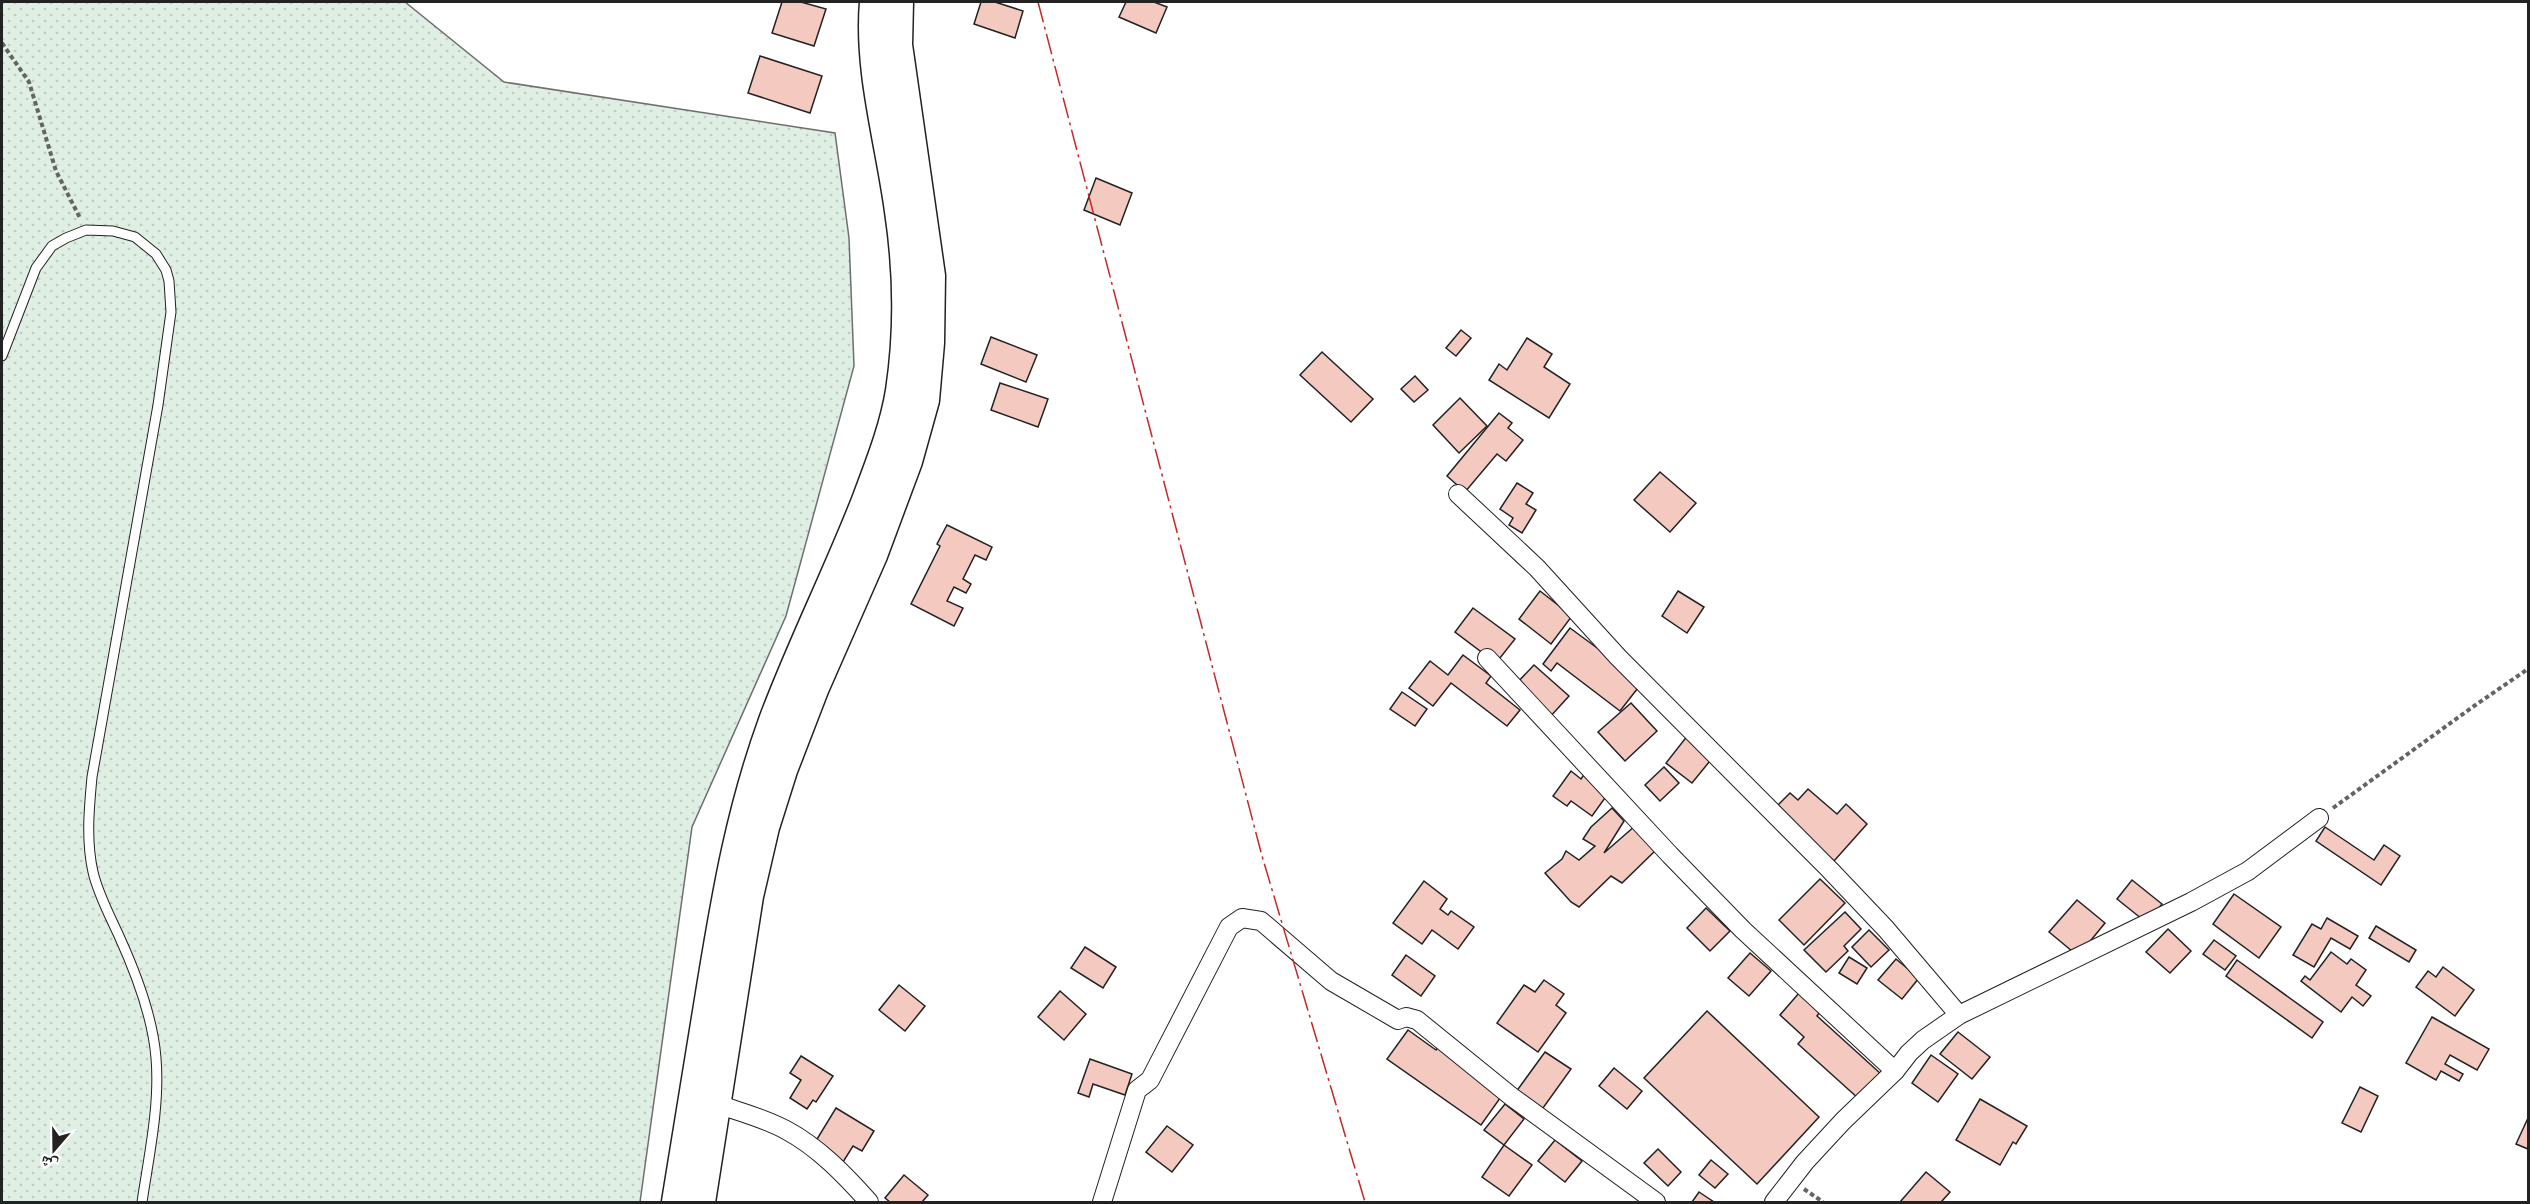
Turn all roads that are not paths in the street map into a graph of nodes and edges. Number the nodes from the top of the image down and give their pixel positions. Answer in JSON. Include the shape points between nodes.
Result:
{"nodes":[{"id":1,"x":874,"y":2,"type":"edge"},
{"id":2,"x":899,"y":2,"type":"edge"},
{"id":3,"x":2,"y":356,"type":"edge"},
{"id":4,"x":1458,"y":494,"type":"dead end"},
{"id":5,"x":1487,"y":658,"type":"dead end"},
{"id":6,"x":2319,"y":818,"type":"road end"},
{"id":7,"x":1959,"y":1016,"type":"junction"},
{"id":8,"x":1895,"y":1071,"type":"junction"},
{"id":9,"x":717,"y":1104,"type":"junction"},
{"id":10,"x":142,"y":1203,"type":"edge"},
{"id":11,"x":676,"y":1203,"type":"edge"},
{"id":12,"x":701,"y":1203,"type":"edge"},
{"id":13,"x":869,"y":1203,"type":"edge"},
{"id":14,"x":1102,"y":1203,"type":"edge"},
{"id":15,"x":1656,"y":1203,"type":"edge"},
{"id":16,"x":1774,"y":1203,"type":"edge"}],
"edges":[{"from":1,"to":11,"type":"highway","via":[[875,60],[900,213],[906,281],[906,335],[899,393],[889,440],[773,721],[742,817],[726,890]]},
{"from":2,"to":9,"type":"highway","via":[[898,45],[931,276],[925,400],[873,555],[815,687],[765,827],[749,896]]},
{"from":3,"to":10,"type":"lane","via":[[36,268],[51,246],[86,230],[113,231],[135,237],[156,254],[166,270],[171,312],[158,405],[93,766],[88,820],[93,874],[125,950],[149,1022],[156,1057],[156,1101]]},
{"from":4,"to":7,"type":"street","via":[[1537,568],[1618,657],[1830,870]]},
{"from":5,"to":8,"type":"street","via":[[1743,930]]},
{"from":6,"to":7,"type":"street","via":[[2248,871]]},
{"from":7,"to":8,"type":"street","via":[[1923,1040]]},
{"from":8,"to":16,"type":"street","via":[[1820,1145]]},
{"from":9,"to":12,"type":"highway"},
{"from":9,"to":13,"type":"street","via":[[787,1130],[817,1150]]},
{"from":14,"to":15,"type":"street","via":[[1137,1090],[1150,1080],[1229,927],[1242,918],[1260,921],[1331,981],[1380,1010],[1398,1020],[1417,1020],[1512,1097]]}]}
